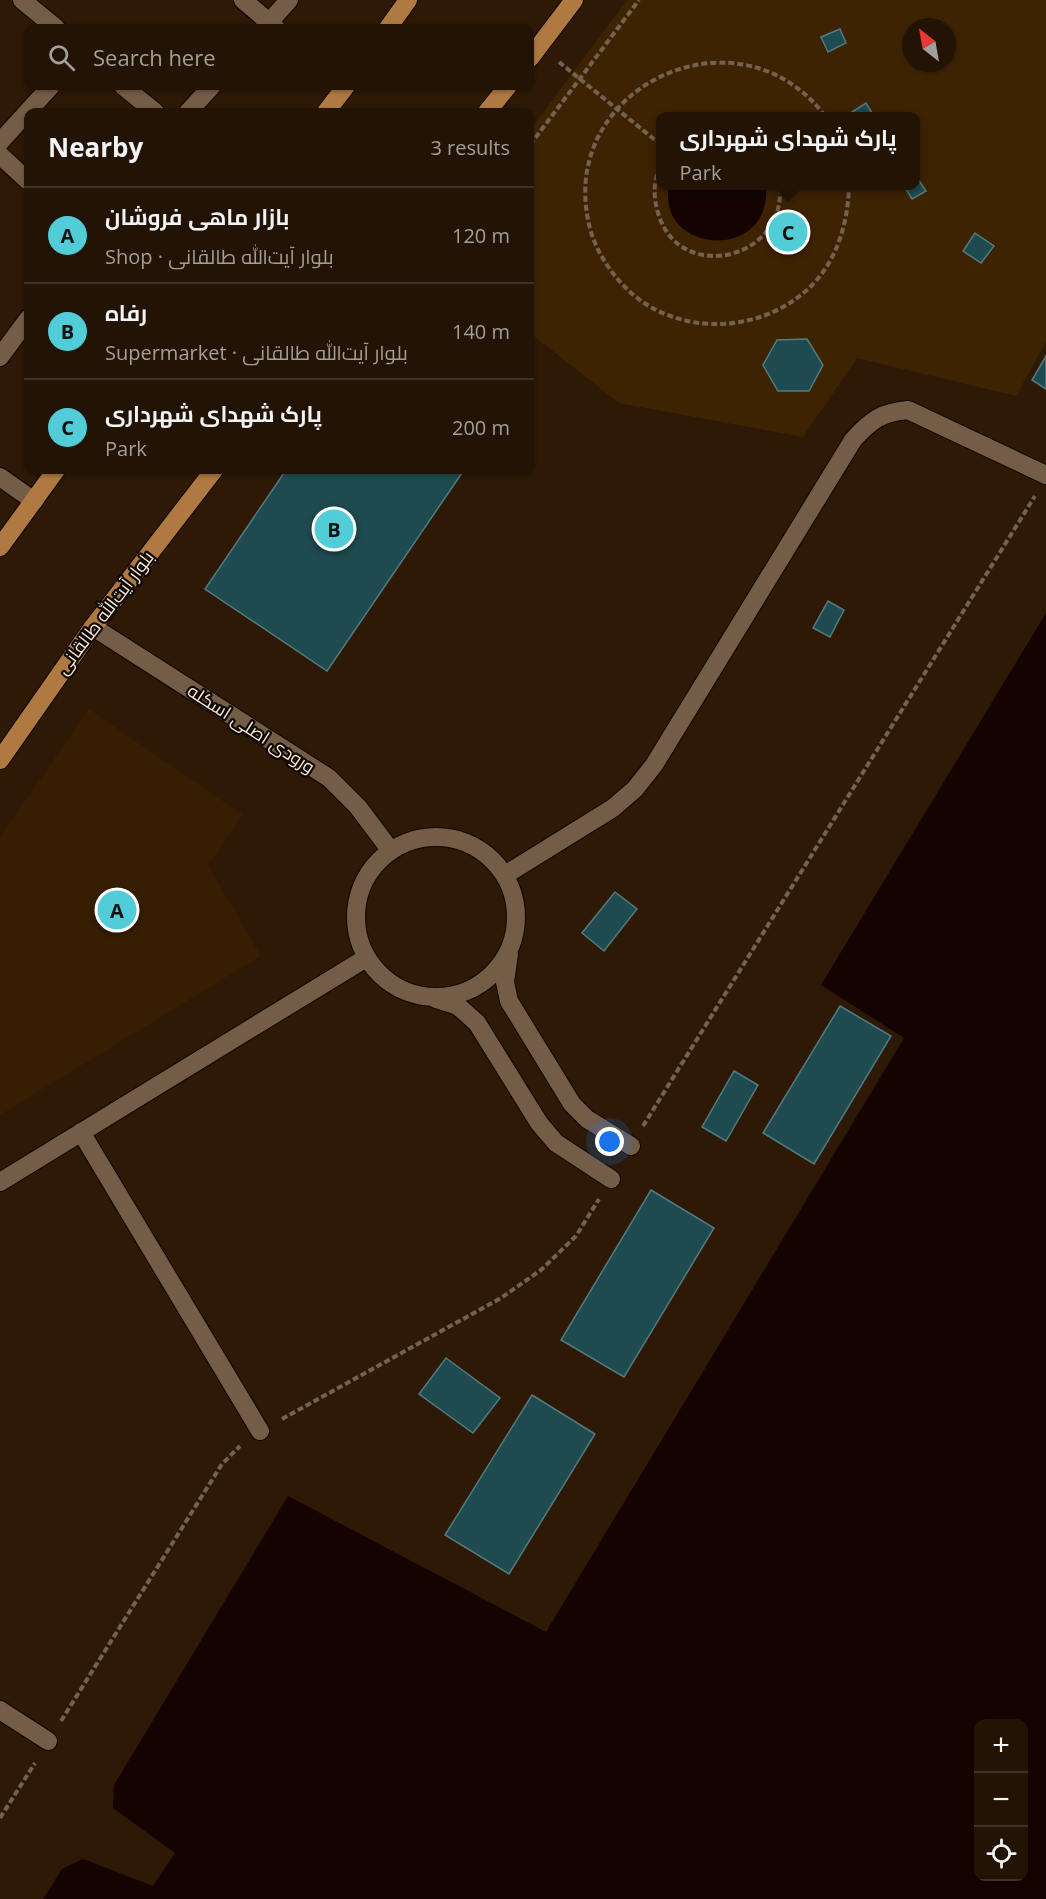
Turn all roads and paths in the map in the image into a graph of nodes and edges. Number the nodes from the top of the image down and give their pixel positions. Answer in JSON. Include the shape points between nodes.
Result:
{"nodes":[{"id":1,"x":22,"y":0,"type":"edge"},
{"id":2,"x":243,"y":0,"type":"edge"},
{"id":3,"x":289,"y":0,"type":"edge"},
{"id":4,"x":408,"y":0,"type":"edge"},
{"id":5,"x":574,"y":0,"type":"edge"},
{"id":6,"x":639,"y":0,"type":"edge"},
{"id":7,"x":51,"y":24,"type":"edge"},
{"id":8,"x":267,"y":24,"type":"edge"},
{"id":9,"x":272,"y":24,"type":"edge"},
{"id":10,"x":391,"y":24,"type":"edge"},
{"id":11,"x":534,"y":52,"type":"edge"},
{"id":12,"x":579,"y":79,"type":"junction"},
{"id":13,"x":47,"y":90,"type":"edge"},
{"id":14,"x":128,"y":90,"type":"edge"},
{"id":15,"x":208,"y":90,"type":"edge"},
{"id":16,"x":340,"y":90,"type":"edge"},
{"id":17,"x":505,"y":90,"type":"edge"},
{"id":18,"x":31,"y":108,"type":"edge"},
{"id":19,"x":150,"y":108,"type":"edge"},
{"id":20,"x":192,"y":108,"type":"edge"},
{"id":21,"x":329,"y":108,"type":"edge"},
{"id":22,"x":490,"y":108,"type":"edge"},
{"id":23,"x":617,"y":109,"type":"junction"},
{"id":24,"x":821,"y":112,"type":"edge"},
{"id":25,"x":24,"y":116,"type":"edge"},
{"id":26,"x":534,"y":140,"type":"edge"},
{"id":27,"x":656,"y":141,"type":"edge"},
{"id":28,"x":0,"y":142,"type":"edge"},
{"id":29,"x":0,"y":155,"type":"edge"},
{"id":30,"x":24,"y":176,"type":"edge"},
{"id":31,"x":656,"y":176,"type":"edge"},
{"id":32,"x":780,"y":190,"type":"edge"},
{"id":33,"x":849,"y":190,"type":"edge"},
{"id":34,"x":24,"y":324,"type":"edge"},
{"id":35,"x":0,"y":357,"type":"edge"},
{"id":36,"x":53,"y":474,"type":"edge"},
{"id":37,"x":211,"y":474,"type":"edge"},
{"id":38,"x":1046,"y":475,"type":"edge"},
{"id":39,"x":0,"y":477,"type":"edge"},
{"id":40,"x":34,"y":501,"type":"junction"},
{"id":41,"x":0,"y":547,"type":"edge"},
{"id":42,"x":93,"y":627,"type":"junction"},
{"id":43,"x":0,"y":760,"type":"edge"},
{"id":44,"x":391,"y":851,"type":"junction"},
{"id":45,"x":505,"y":875,"type":"junction"},
{"id":46,"x":510,"y":948,"type":"junction"},
{"id":47,"x":366,"y":958,"type":"junction"},
{"id":48,"x":428,"y":997,"type":"junction"},
{"id":49,"x":81,"y":1132,"type":"junction"},
{"id":50,"x":631,"y":1146,"type":"dead end"},
{"id":51,"x":611,"y":1179,"type":"dead end"},
{"id":52,"x":0,"y":1182,"type":"edge"},
{"id":53,"x":260,"y":1431,"type":"dead end"},
{"id":54,"x":0,"y":1710,"type":"edge"},
{"id":55,"x":48,"y":1741,"type":"dead end"}],
"edges":[{"from":1,"to":7,"type":"street"},
{"from":2,"to":8,"type":"street"},
{"from":3,"to":9,"type":"street"},
{"from":4,"to":10,"type":"main road"},
{"from":5,"to":11,"type":"main road"},
{"from":6,"to":12,"type":"path"},
{"from":11,"to":12,"type":"path"},
{"from":12,"to":23,"type":"path"},
{"from":12,"to":26,"type":"path"},
{"from":13,"to":18,"type":"street"},
{"from":14,"to":19,"type":"street"},
{"from":15,"to":20,"type":"street"},
{"from":16,"to":21,"type":"main road"},
{"from":17,"to":22,"type":"main road"},
{"from":23,"to":24,"type":"path","via":[[640,86],[664,72],[718,61],[746,63],[772,72],[796,86]]},
{"from":23,"to":27,"type":"path"},
{"from":23,"to":33,"type":"path","via":[[603,126],[586,178],[591,233],[602,258],[625,287],[663,313],[689,322],[716,325],[744,322],[795,300],[831,259],[843,233]]},
{"from":25,"to":28,"type":"street"},
{"from":29,"to":30,"type":"street"},
{"from":31,"to":32,"type":"path","via":[[656,206],[669,234],[680,244],[708,255],[738,252],[764,236],[773,224]]},
{"from":34,"to":35,"type":"street"},
{"from":36,"to":40,"type":"main road"},
{"from":37,"to":42,"type":"main road","name":"بلوار آیت‌الله طالقانی"},
{"from":38,"to":45,"type":"street","via":[[908,410],[891,411],[868,423],[853,440],[654,765],[635,789],[613,808]]},
{"from":39,"to":40,"type":"street"},
{"from":40,"to":41,"type":"main road"},
{"from":42,"to":43,"type":"main road","name":"بلوار آیت‌الله طالقانی"},
{"from":42,"to":44,"type":"street","name":"ورودی اصلی اسکله","via":[[328,778],[358,807]]},
{"from":44,"to":45,"type":"street","via":[[407,842],[434,836],[462,840],[486,854]]},
{"from":44,"to":47,"type":"street","via":[[365,878],[356,904],[356,932]]},
{"from":45,"to":46,"type":"street","via":[[515,898],[516,924]]},
{"from":46,"to":48,"type":"street","via":[[497,970],[477,986],[454,996]]},
{"from":46,"to":50,"type":"street","via":[[505,982],[509,1001],[572,1104],[587,1119]]},
{"from":47,"to":48,"type":"street","via":[[382,978],[404,991]]},
{"from":47,"to":49,"type":"street"},
{"from":48,"to":51,"type":"street","via":[[458,1006],[477,1023],[539,1123],[556,1143]]},
{"from":49,"to":52,"type":"street"},
{"from":49,"to":53,"type":"street"},
{"from":54,"to":55,"type":"street"}]}
